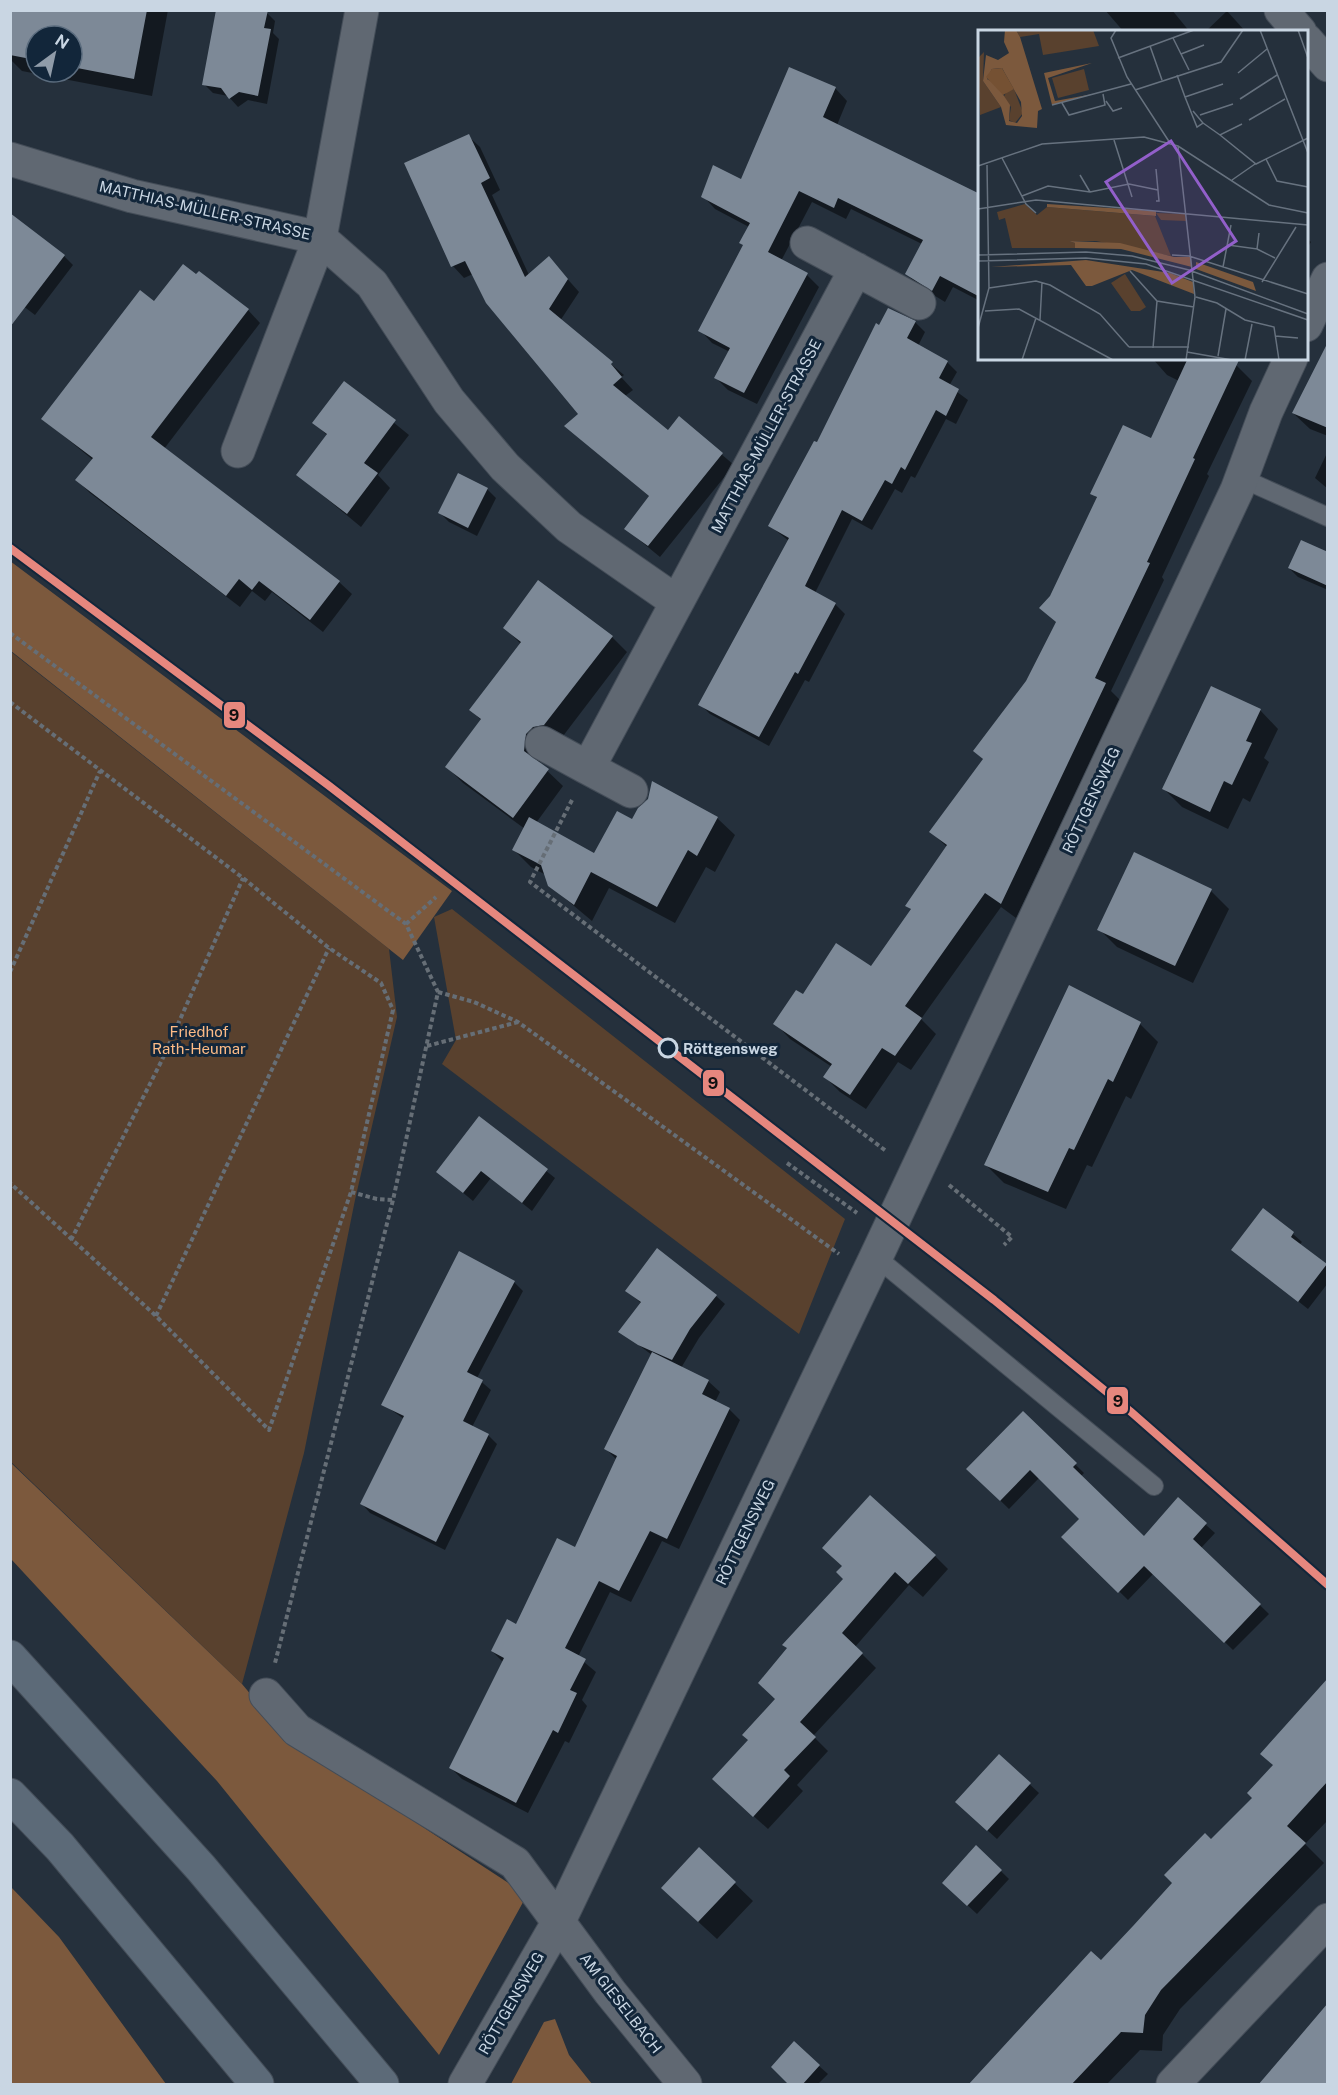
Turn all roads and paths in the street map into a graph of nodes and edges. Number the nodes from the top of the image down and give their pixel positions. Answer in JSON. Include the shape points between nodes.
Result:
{"nodes":[{"id":1,"x":362,"y":10,"type":"edge"},
{"id":2,"x":1308,"y":38,"type":"edge"},
{"id":3,"x":1328,"y":65,"type":"edge"},
{"id":4,"x":10,"y":159,"type":"edge"},
{"id":5,"x":321,"y":238,"type":"junction"},
{"id":6,"x":807,"y":243,"type":"dead end"},
{"id":7,"x":856,"y":269,"type":"junction"},
{"id":8,"x":1328,"y":279,"type":"edge"},
{"id":9,"x":919,"y":303,"type":"dead end"},
{"id":10,"x":1308,"y":321,"type":"edge"},
{"id":11,"x":1290,"y":360,"type":"edge"},
{"id":12,"x":238,"y":451,"type":"dead end"},
{"id":13,"x":1241,"y":478,"type":"junction"},
{"id":14,"x":1328,"y":517,"type":"edge"},
{"id":15,"x":677,"y":602,"type":"junction"},
{"id":16,"x":10,"y":633,"type":"edge"},
{"id":17,"x":10,"y":702,"type":"edge"},
{"id":18,"x":542,"y":743,"type":"dead end"},
{"id":19,"x":588,"y":768,"type":"junction"},
{"id":20,"x":100,"y":771,"type":"junction"},
{"id":21,"x":632,"y":791,"type":"dead end"},
{"id":22,"x":243,"y":878,"type":"junction"},
{"id":23,"x":436,"y":897,"type":"dead end"},
{"id":24,"x":406,"y":924,"type":"junction"},
{"id":25,"x":329,"y":948,"type":"junction"},
{"id":26,"x":10,"y":972,"type":"edge"},
{"id":27,"x":438,"y":992,"type":"junction"},
{"id":28,"x":518,"y":1022,"type":"junction"},
{"id":29,"x":428,"y":1046,"type":"junction"},
{"id":30,"x":787,"y":1163,"type":"dead end"},
{"id":31,"x":918,"y":1168,"type":"junction"},
{"id":32,"x":10,"y":1183,"type":"edge"},
{"id":33,"x":351,"y":1192,"type":"junction"},
{"id":34,"x":393,"y":1200,"type":"junction"},
{"id":35,"x":71,"y":1240,"type":"junction"},
{"id":36,"x":1004,"y":1245,"type":"dead end"},
{"id":37,"x":877,"y":1256,"type":"junction"},
{"id":38,"x":156,"y":1316,"type":"junction"},
{"id":39,"x":1154,"y":1486,"type":"dead end"},
{"id":40,"x":10,"y":1657,"type":"edge"},
{"id":41,"x":266,"y":1695,"type":"joint"},
{"id":42,"x":10,"y":1795,"type":"edge"},
{"id":43,"x":1328,"y":1920,"type":"edge"},
{"id":44,"x":559,"y":1921,"type":"junction"},
{"id":45,"x":1186,"y":2080,"type":"edge"},
{"id":46,"x":257,"y":2085,"type":"edge"},
{"id":47,"x":382,"y":2085,"type":"edge"},
{"id":48,"x":465,"y":2085,"type":"edge"},
{"id":49,"x":685,"y":2085,"type":"edge"}],
"edges":[{"from":1,"to":5,"type":"street"},
{"from":2,"to":3,"type":"street"},
{"from":4,"to":5,"type":"street","name":"MATTHIAS-MÜLLER-STRASSE","via":[[132,195]]},
{"from":5,"to":12,"type":"street"},
{"from":5,"to":15,"type":"street","name":"MATTHIAS-MÜLLER-STRASSE","via":[[372,284],[449,401],[504,467],[569,527]]},
{"from":6,"to":7,"type":"street"},
{"from":7,"to":9,"type":"street"},
{"from":7,"to":15,"type":"street","name":"MATTHIAS-MÜLLER-STRASSE"},
{"from":8,"to":10,"type":"street"},
{"from":11,"to":13,"type":"street","name":"RÖTTGENSWEG"},
{"from":13,"to":14,"type":"lane"},
{"from":13,"to":31,"type":"street","name":"RÖTTGENSWEG"},
{"from":15,"to":19,"type":"street","name":"MATTHIAS-MÜLLER-STRASSE"},
{"from":16,"to":24,"type":"path"},
{"from":17,"to":20,"type":"path"},
{"from":18,"to":19,"type":"street"},
{"from":19,"to":21,"type":"street"},
{"from":19,"to":31,"type":"path","via":[[530,882]]},
{"from":20,"to":22,"type":"path"},
{"from":20,"to":26,"type":"path"},
{"from":22,"to":25,"type":"path"},
{"from":22,"to":35,"type":"path","via":[[162,1060]]},
{"from":23,"to":24,"type":"path"},
{"from":24,"to":27,"type":"path"},
{"from":25,"to":33,"type":"path","via":[[381,982],[393,1010]]},
{"from":25,"to":38,"type":"path"},
{"from":27,"to":28,"type":"path","via":[[474,1002]]},
{"from":27,"to":29,"type":"path"},
{"from":28,"to":29,"type":"path"},
{"from":28,"to":37,"type":"path"},
{"from":29,"to":34,"type":"path"},
{"from":30,"to":37,"type":"path"},
{"from":31,"to":36,"type":"path","via":[[1012,1237]]},
{"from":31,"to":37,"type":"street","name":"RÖTTGENSWEG"},
{"from":32,"to":35,"type":"path"},
{"from":33,"to":34,"type":"path"},
{"from":33,"to":38,"type":"path","via":[[269,1430]]},
{"from":34,"to":41,"type":"path"},
{"from":35,"to":38,"type":"path"},
{"from":37,"to":39,"type":"lane"},
{"from":37,"to":44,"type":"street","name":"RÖTTGENSWEG"},
{"from":40,"to":47,"type":"highway","via":[[201,1868]]},
{"from":41,"to":44,"type":"street","via":[[297,1730],[515,1863]]},
{"from":42,"to":46,"type":"highway","via":[[60,1847]]},
{"from":43,"to":45,"type":"street"},
{"from":44,"to":48,"type":"street","name":"RÖTTGENSWEG"},
{"from":44,"to":49,"type":"street","name":"AM GIESELBACH"}]}
